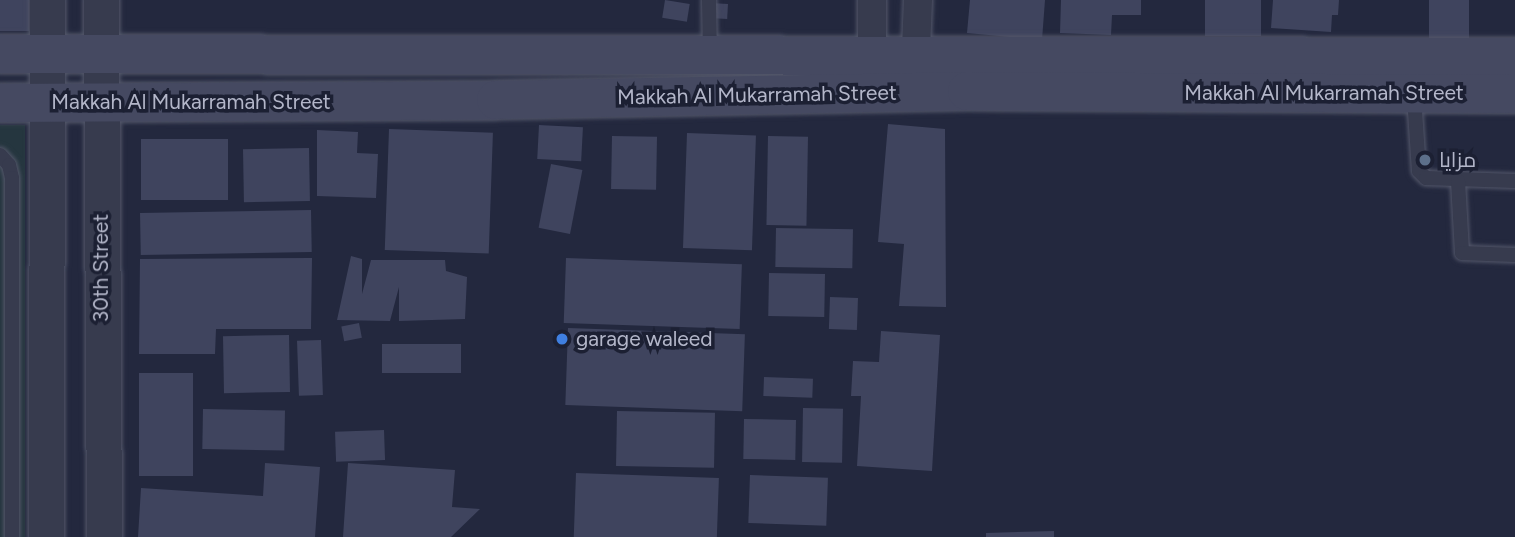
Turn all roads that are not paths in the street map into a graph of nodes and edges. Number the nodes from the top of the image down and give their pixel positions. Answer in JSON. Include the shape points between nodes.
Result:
{"nodes":[{"id":1,"x":47,"y":0,"type":"edge"},
{"id":2,"x":101,"y":0,"type":"edge"},
{"id":3,"x":709,"y":0,"type":"edge"},
{"id":4,"x":872,"y":0,"type":"edge"},
{"id":5,"x":918,"y":0,"type":"edge"},
{"id":6,"x":101,"y":52,"type":"junction"},
{"id":7,"x":47,"y":53,"type":"junction"},
{"id":8,"x":0,"y":54,"type":"edge"},
{"id":9,"x":918,"y":54,"type":"junction"},
{"id":10,"x":872,"y":56,"type":"junction"},
{"id":11,"x":710,"y":57,"type":"junction"},
{"id":12,"x":1515,"y":57,"type":"edge"},
{"id":13,"x":912,"y":92,"type":"junction"},
{"id":14,"x":1515,"y":94,"type":"edge"},
{"id":15,"x":1414,"y":95,"type":"junction"},
{"id":16,"x":0,"y":103,"type":"edge"},
{"id":17,"x":47,"y":103,"type":"junction"},
{"id":18,"x":100,"y":103,"type":"junction"},
{"id":19,"x":0,"y":155,"type":"edge"},
{"id":20,"x":1458,"y":181,"type":"junction"},
{"id":21,"x":1515,"y":181,"type":"edge"},
{"id":22,"x":1515,"y":255,"type":"edge"},
{"id":23,"x":12,"y":537,"type":"edge"},
{"id":24,"x":46,"y":537,"type":"edge"},
{"id":25,"x":103,"y":537,"type":"edge"}],
"edges":[{"from":1,"to":7,"type":"street"},
{"from":2,"to":6,"type":"street","name":"30th Street"},
{"from":3,"to":11,"type":"lane"},
{"from":4,"to":10,"type":"street"},
{"from":5,"to":9,"type":"street"},
{"from":6,"to":7,"type":"main road","name":"Makkah Al Mukarramah Street"},
{"from":6,"to":11,"type":"main road","name":"Makkah Al Mukarramah Street"},
{"from":6,"to":18,"type":"street","name":"30th Street"},
{"from":7,"to":8,"type":"main road","name":"Makkah Al Mukarramah Street"},
{"from":7,"to":17,"type":"street"},
{"from":9,"to":10,"type":"main road","name":"Makkah Al Mukarramah Street"},
{"from":9,"to":12,"type":"main road","name":"Makkah Al Mukarramah Street"},
{"from":9,"to":13,"type":"street"},
{"from":10,"to":11,"type":"main road","name":"Makkah Al Mukarramah Street"},
{"from":13,"to":15,"type":"main road","name":"Makkah Al Mukarramah Street"},
{"from":13,"to":18,"type":"main road","name":"Makkah Al Mukarramah Street"},
{"from":14,"to":15,"type":"main road","name":"Makkah Al Mukarramah Street"},
{"from":15,"to":20,"type":"lane","via":[[1419,171],[1426,178]]},
{"from":16,"to":17,"type":"main road","name":"Makkah Al Mukarramah Street"},
{"from":17,"to":18,"type":"main road","name":"Makkah Al Mukarramah Street"},
{"from":17,"to":24,"type":"street"},
{"from":18,"to":25,"type":"street","name":"30th Street"},
{"from":19,"to":23,"type":"lane","via":[[12,178]]},
{"from":20,"to":21,"type":"lane"},
{"from":20,"to":22,"type":"lane","via":[[1462,253]]}]}
